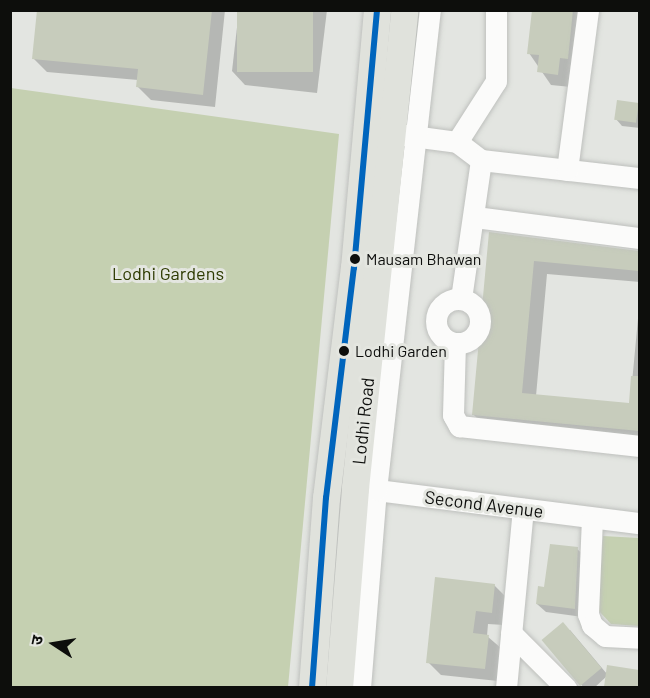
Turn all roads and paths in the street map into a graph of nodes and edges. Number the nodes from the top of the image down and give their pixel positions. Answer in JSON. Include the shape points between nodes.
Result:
{"nodes":[{"id":1,"x":377,"y":10,"type":"edge"},
{"id":2,"x":404,"y":10,"type":"edge"},
{"id":3,"x":430,"y":10,"type":"edge"},
{"id":4,"x":496,"y":10,"type":"edge"},
{"id":5,"x":588,"y":10,"type":"edge"},
{"id":6,"x":404,"y":135,"type":"junction"},
{"id":7,"x":457,"y":142,"type":"junction"},
{"id":8,"x":481,"y":160,"type":"junction"},
{"id":9,"x":567,"y":170,"type":"junction"},
{"id":10,"x":639,"y":178,"type":"edge"},
{"id":11,"x":476,"y":217,"type":"junction"},
{"id":12,"x":639,"y":238,"type":"edge"},
{"id":13,"x":461,"y":299,"type":"junction"},
{"id":14,"x":455,"y":343,"type":"junction"},
{"id":15,"x":639,"y":446,"type":"edge"},
{"id":16,"x":328,"y":484,"type":"junction"},
{"id":17,"x":366,"y":489,"type":"junction"},
{"id":18,"x":523,"y":509,"type":"junction"},
{"id":19,"x":592,"y":518,"type":"junction"},
{"id":20,"x":639,"y":523,"type":"edge"},
{"id":21,"x":512,"y":633,"type":"junction"},
{"id":22,"x":639,"y":638,"type":"edge"},
{"id":23,"x":312,"y":687,"type":"edge"},
{"id":24,"x":339,"y":687,"type":"edge"},
{"id":25,"x":360,"y":687,"type":"edge"},
{"id":26,"x":506,"y":687,"type":"edge"},
{"id":27,"x":566,"y":687,"type":"edge"}],
"edges":[{"from":1,"to":16,"type":"main road","name":"Lodhi Road","via":[[354,268]]},
{"from":2,"to":6,"type":"main road","name":"Lodhi Road"},
{"from":3,"to":6,"type":"street"},
{"from":4,"to":7,"type":"street","via":[[496,81]]},
{"from":5,"to":9,"type":"street"},
{"from":6,"to":7,"type":"street"},
{"from":6,"to":17,"type":"main road","name":"Lodhi Road"},
{"from":7,"to":8,"type":"street"},
{"from":8,"to":9,"type":"street"},
{"from":8,"to":11,"type":"street"},
{"from":9,"to":10,"type":"street"},
{"from":11,"to":12,"type":"street"},
{"from":11,"to":13,"type":"street"},
{"from":13,"to":14,"type":"street","via":[[474,306],[479,328],[470,340]]},
{"from":13,"to":14,"type":"street","via":[[446,302],[436,318],[442,338]]},
{"from":14,"to":15,"type":"street","via":[[453,415],[459,426]]},
{"from":16,"to":17,"type":"street","name":"Second Avenue"},
{"from":16,"to":23,"type":"main road","name":"Lodhi Road"},
{"from":17,"to":18,"type":"street","name":"Second Avenue"},
{"from":17,"to":24,"type":"main road","name":"Lodhi Road"},
{"from":17,"to":25,"type":"street"},
{"from":18,"to":19,"type":"street","name":"Second Avenue"},
{"from":18,"to":21,"type":"street"},
{"from":19,"to":20,"type":"street","name":"Second Avenue"},
{"from":19,"to":22,"type":"street","via":[[588,614],[592,625],[605,636]]},
{"from":21,"to":26,"type":"street"},
{"from":21,"to":27,"type":"street"}]}
